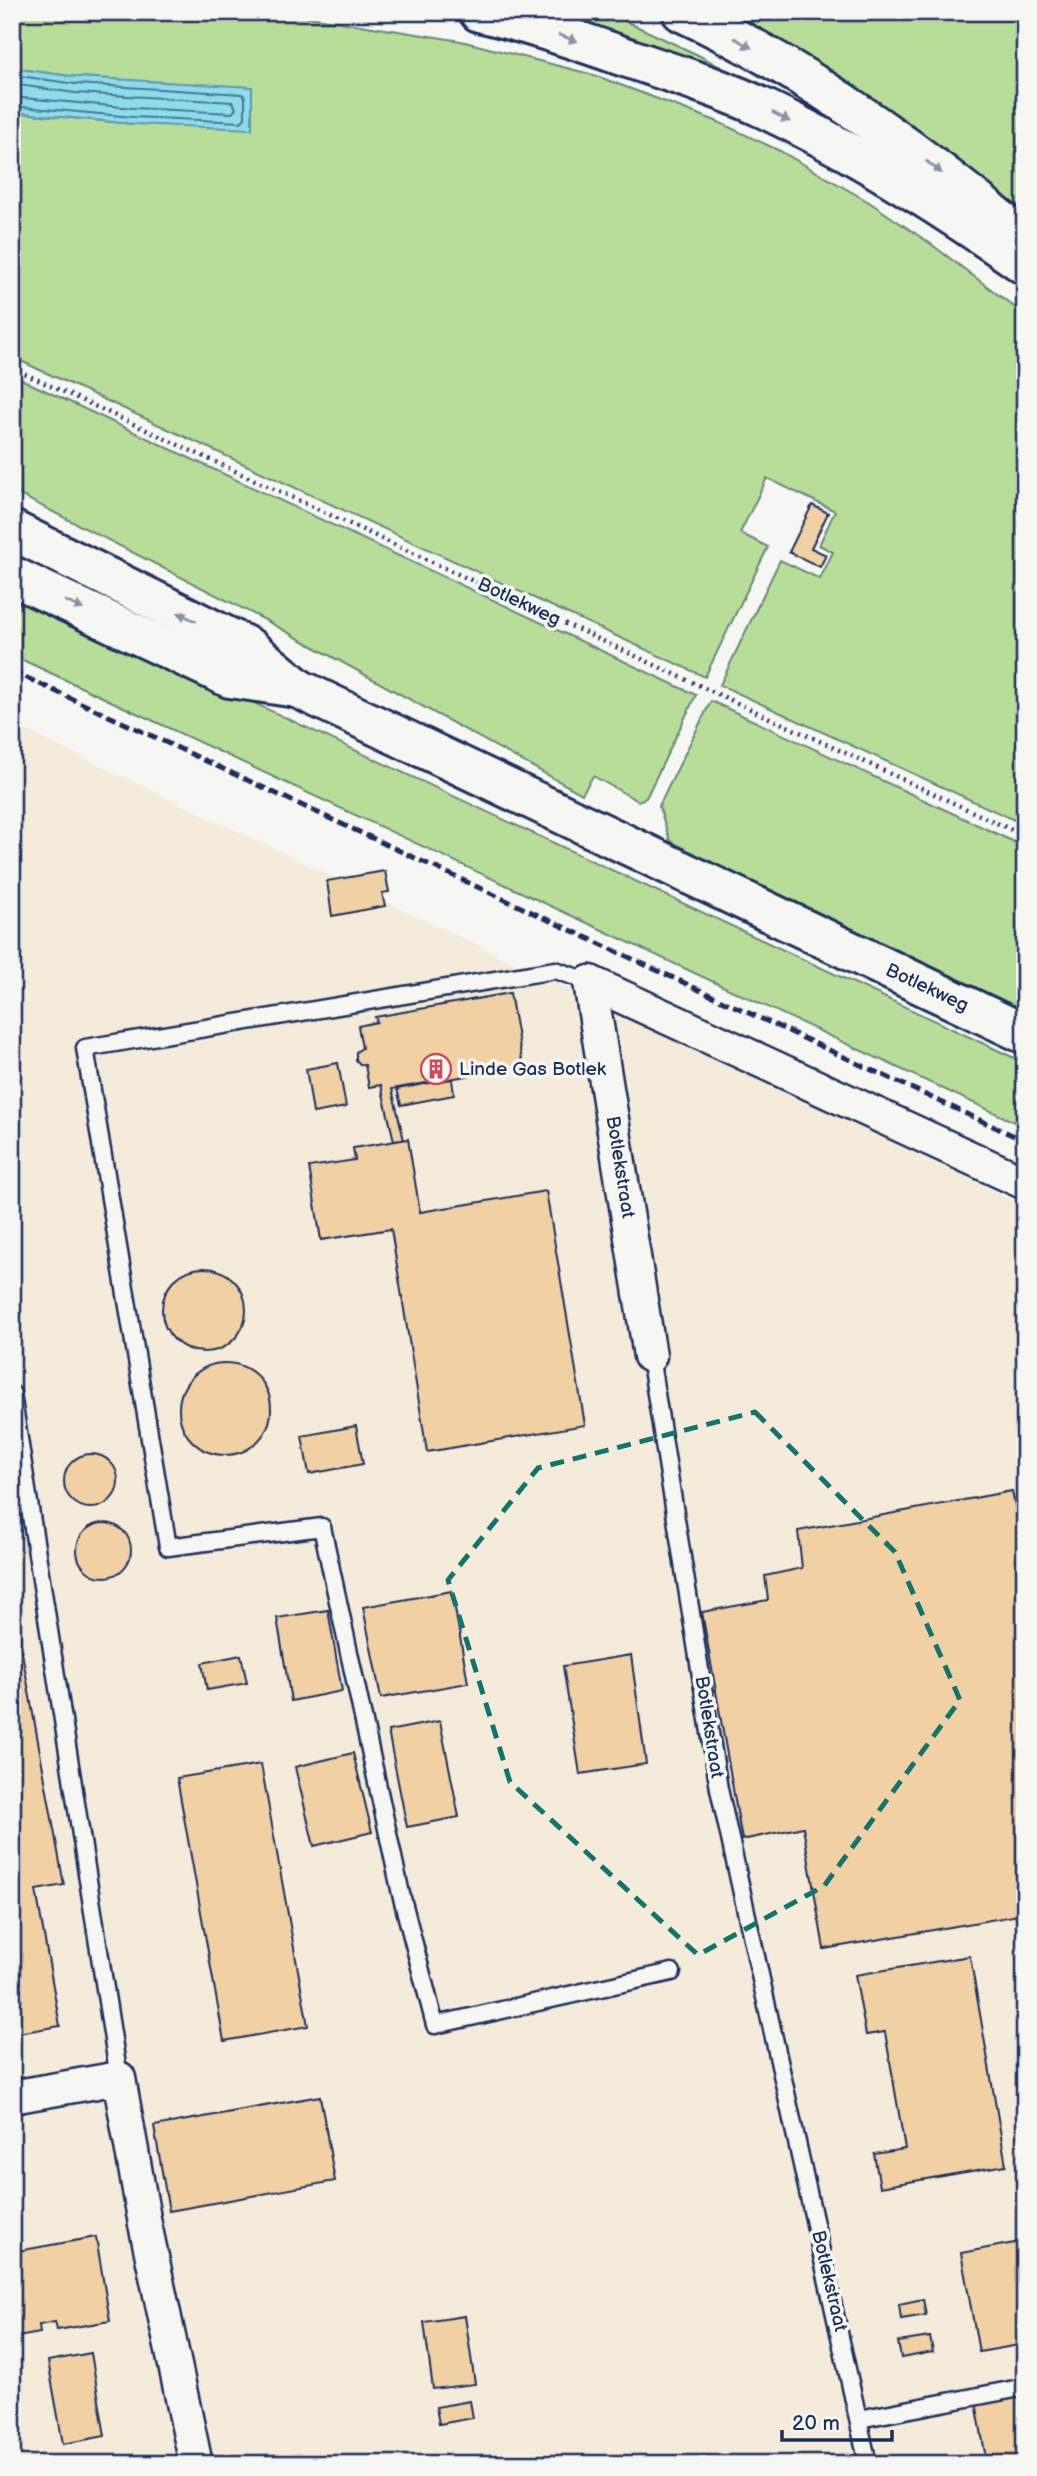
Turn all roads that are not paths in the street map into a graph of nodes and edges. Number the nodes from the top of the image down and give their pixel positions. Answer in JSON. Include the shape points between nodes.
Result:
{"nodes":[{"id":1,"x":479,"y":12,"type":"edge"},
{"id":2,"x":682,"y":12,"type":"edge"},
{"id":3,"x":1025,"y":240,"type":"edge"},
{"id":4,"x":1025,"y":265,"type":"edge"},
{"id":5,"x":12,"y":530,"type":"edge"},
{"id":6,"x":12,"y":576,"type":"edge"},
{"id":7,"x":299,"y":689,"type":"junction"},
{"id":8,"x":590,"y":982,"type":"junction"},
{"id":9,"x":1025,"y":1034,"type":"edge"},
{"id":10,"x":1024,"y":1187,"type":"edge"},
{"id":11,"x":650,"y":1356,"type":"joint"},
{"id":12,"x":12,"y":1394,"type":"edge"},
{"id":13,"x":672,"y":1972,"type":"dead end"},
{"id":14,"x":119,"y":2078,"type":"junction"},
{"id":15,"x":12,"y":2097,"type":"edge"},
{"id":16,"x":1025,"y":2387,"type":"edge"},
{"id":17,"x":859,"y":2419,"type":"junction"},
{"id":18,"x":197,"y":2464,"type":"edge"},
{"id":19,"x":868,"y":2464,"type":"edge"}],
"edges":[{"from":1,"to":4,"type":"main road","one_way":true,"via":[[760,106],[938,206]]},
{"from":2,"to":3,"type":"main road","one_way":true,"via":[[783,66],[859,115],[924,159]]},
{"from":7,"to":5,"type":"main road","name":"Botlekweg","one_way":true,"via":[[248,647]]},
{"from":6,"to":7,"type":"main road","name":"Botlekweg","one_way":true,"via":[[230,678]]},
{"from":7,"to":9,"type":"main road","name":"Botlekweg"},
{"from":8,"to":10,"type":"street"},
{"from":8,"to":11,"type":"street","name":"Botlekstraat"},
{"from":8,"to":13,"type":"lane","via":[[555,970],[85,1048],[168,1547],[322,1527],[401,1894],[435,2025]]},
{"from":11,"to":17,"type":"lane","name":"Botlekstraat","via":[[719,1789]]},
{"from":12,"to":14,"type":"lane"},
{"from":14,"to":15,"type":"street"},
{"from":14,"to":18,"type":"street"},
{"from":16,"to":17,"type":"lane"},
{"from":17,"to":19,"type":"lane","name":"Botlekstraat"}]}
